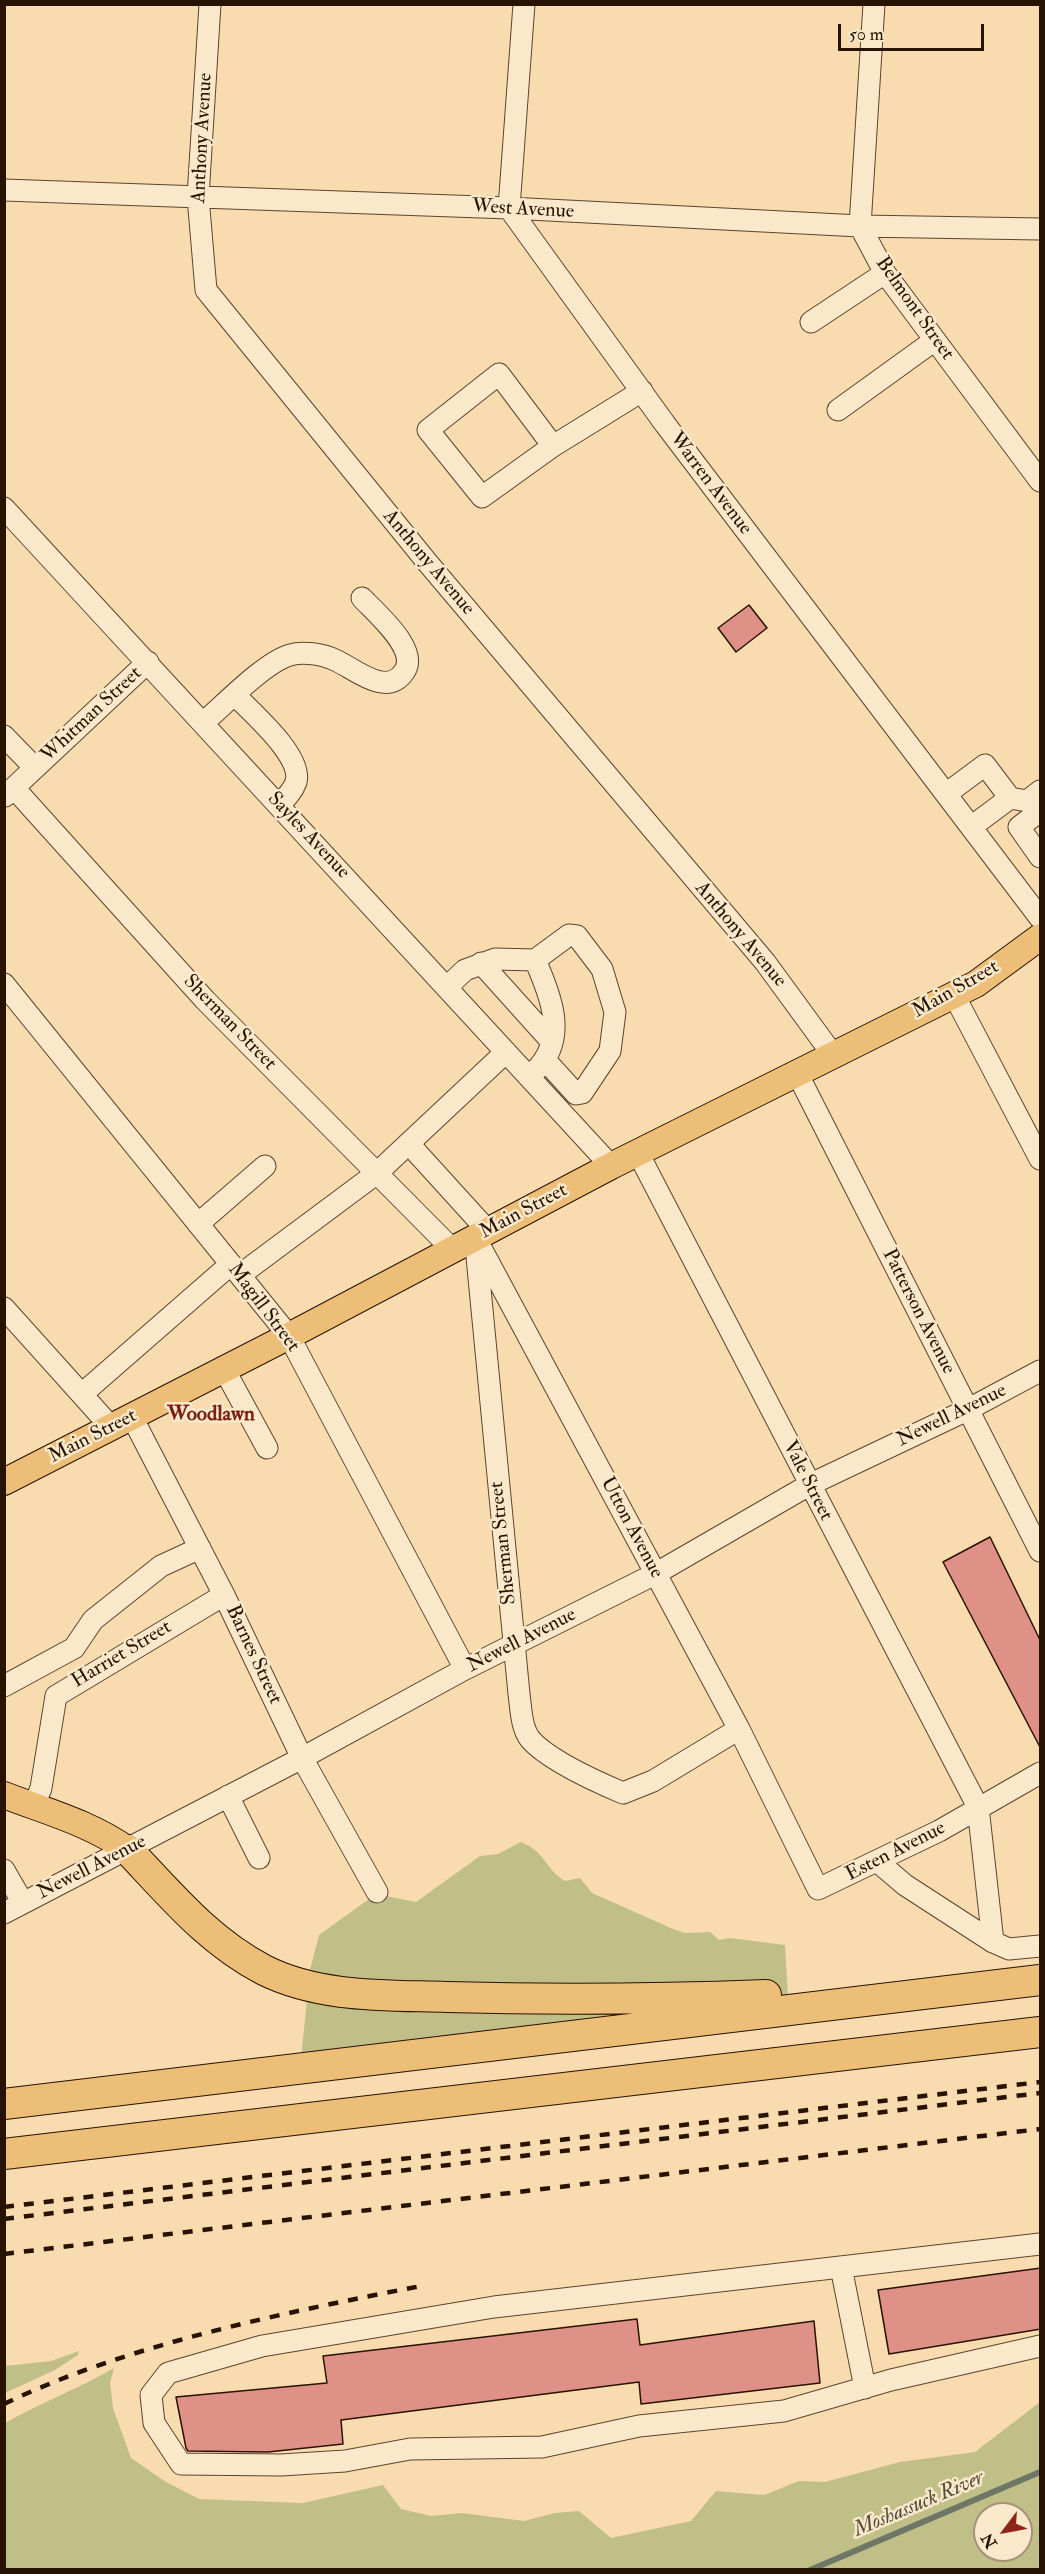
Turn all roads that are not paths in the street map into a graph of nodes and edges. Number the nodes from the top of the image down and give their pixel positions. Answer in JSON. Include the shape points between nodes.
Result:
{"nodes":[{"id":1,"x":210,"y":4,"type":"edge"},
{"id":2,"x":524,"y":4,"type":"edge"},
{"id":3,"x":874,"y":4,"type":"edge"},
{"id":4,"x":4,"y":190,"type":"edge"},
{"id":5,"x":198,"y":197,"type":"junction"},
{"id":6,"x":509,"y":208,"type":"junction"},
{"id":7,"x":860,"y":226,"type":"junction"},
{"id":8,"x":1041,"y":230,"type":"edge"},
{"id":9,"x":885,"y":273,"type":"junction"},
{"id":10,"x":811,"y":322,"type":"dead end"},
{"id":11,"x":935,"y":340,"type":"junction"},
{"id":12,"x":642,"y":391,"type":"junction"},
{"id":13,"x":837,"y":410,"type":"dead end"},
{"id":14,"x":553,"y":446,"type":"junction"},
{"id":15,"x":1041,"y":480,"type":"edge"},
{"id":16,"x":4,"y":508,"type":"edge"},
{"id":17,"x":362,"y":598,"type":"dead end"},
{"id":18,"x":148,"y":662,"type":"junction"},
{"id":19,"x":235,"y":695,"type":"junction"},
{"id":20,"x":204,"y":722,"type":"junction"},
{"id":21,"x":4,"y":736,"type":"edge"},
{"id":22,"x":35,"y":768,"type":"junction"},
{"id":23,"x":1041,"y":791,"type":"edge"},
{"id":24,"x":9,"y":792,"type":"edge"},
{"id":25,"x":946,"y":794,"type":"junction"},
{"id":26,"x":1010,"y":798,"type":"junction"},
{"id":27,"x":279,"y":805,"type":"junction"},
{"id":28,"x":1041,"y":811,"type":"edge"},
{"id":29,"x":971,"y":827,"type":"junction"},
{"id":30,"x":1041,"y":858,"type":"edge"},
{"id":31,"x":1041,"y":918,"type":"edge"},
{"id":32,"x":1041,"y":937,"type":"edge"},
{"id":33,"x":535,"y":960,"type":"junction"},
{"id":34,"x":481,"y":963,"type":"junction"},
{"id":35,"x":4,"y":984,"type":"edge"},
{"id":36,"x":447,"y":987,"type":"junction"},
{"id":37,"x":954,"y":994,"type":"junction"},
{"id":38,"x":549,"y":1051,"type":"junction"},
{"id":39,"x":506,"y":1052,"type":"junction"},
{"id":40,"x":833,"y":1055,"type":"junction"},
{"id":41,"x":798,"y":1073,"type":"junction"},
{"id":42,"x":529,"y":1077,"type":"junction"},
{"id":43,"x":409,"y":1144,"type":"junction"},
{"id":44,"x":638,"y":1153,"type":"junction"},
{"id":45,"x":1041,"y":1159,"type":"edge"},
{"id":46,"x":265,"y":1166,"type":"dead end"},
{"id":47,"x":610,"y":1166,"type":"junction"},
{"id":48,"x":377,"y":1173,"type":"junction"},
{"id":49,"x":198,"y":1224,"type":"junction"},
{"id":50,"x":482,"y":1234,"type":"junction"},
{"id":51,"x":452,"y":1249,"type":"junction"},
{"id":52,"x":235,"y":1269,"type":"junction"},
{"id":53,"x":4,"y":1308,"type":"edge"},
{"id":54,"x":289,"y":1336,"type":"junction"},
{"id":55,"x":224,"y":1369,"type":"junction"},
{"id":56,"x":1041,"y":1371,"type":"edge"},
{"id":57,"x":82,"y":1394,"type":"junction"},
{"id":58,"x":968,"y":1410,"type":"junction"},
{"id":59,"x":122,"y":1422,"type":"junction"},
{"id":60,"x":267,"y":1448,"type":"dead end"},
{"id":61,"x":4,"y":1482,"type":"edge"},
{"id":62,"x":809,"y":1485,"type":"junction"},
{"id":63,"x":200,"y":1548,"type":"junction"},
{"id":64,"x":1041,"y":1551,"type":"edge"},
{"id":65,"x":655,"y":1574,"type":"junction"},
{"id":66,"x":224,"y":1595,"type":"junction"},
{"id":67,"x":515,"y":1644,"type":"junction"},
{"id":68,"x":465,"y":1669,"type":"junction"},
{"id":69,"x":4,"y":1686,"type":"edge"},
{"id":70,"x":739,"y":1729,"type":"junction"},
{"id":71,"x":302,"y":1758,"type":"junction"},
{"id":72,"x":1041,"y":1773,"type":"edge"},
{"id":73,"x":4,"y":1795,"type":"edge"},
{"id":74,"x":228,"y":1797,"type":"junction"},
{"id":75,"x":34,"y":1806,"type":"junction"},
{"id":76,"x":978,"y":1807,"type":"junction"},
{"id":77,"x":784,"y":1819,"type":"joint"},
{"id":78,"x":128,"y":1850,"type":"junction"},
{"id":79,"x":258,"y":1858,"type":"dead end"},
{"id":80,"x":878,"y":1862,"type":"junction"},
{"id":81,"x":4,"y":1870,"type":"edge"},
{"id":82,"x":377,"y":1892,"type":"dead end"},
{"id":83,"x":14,"y":1908,"type":"edge"},
{"id":84,"x":993,"y":1942,"type":"junction"},
{"id":85,"x":1041,"y":1946,"type":"edge"},
{"id":86,"x":1041,"y":1980,"type":"edge"},
{"id":87,"x":973,"y":1989,"type":"junction"},
{"id":88,"x":1041,"y":2032,"type":"edge"},
{"id":89,"x":4,"y":2104,"type":"edge"},
{"id":90,"x":4,"y":2154,"type":"edge"},
{"id":91,"x":1041,"y":2244,"type":"edge"},
{"id":92,"x":841,"y":2267,"type":"junction"},
{"id":93,"x":1041,"y":2346,"type":"edge"},
{"id":94,"x":865,"y":2388,"type":"junction"}],
"edges":[{"from":1,"to":5,"type":"street","name":"Anthony Avenue"},
{"from":2,"to":6,"type":"street"},
{"from":3,"to":7,"type":"street"},
{"from":4,"to":5,"type":"street","name":"West Avenue"},
{"from":5,"to":6,"type":"street","name":"West Avenue"},
{"from":5,"to":40,"type":"street","name":"Anthony Avenue","via":[[206,290],[219,308],[635,812],[765,962]]},
{"from":6,"to":7,"type":"street","name":"West Avenue"},
{"from":6,"to":12,"type":"street","name":"Warren Avenue"},
{"from":7,"to":8,"type":"street","name":"West Avenue"},
{"from":7,"to":9,"type":"street","name":"Belmont Street"},
{"from":9,"to":10,"type":"street"},
{"from":9,"to":11,"type":"street","name":"Belmont Street"},
{"from":11,"to":13,"type":"street"},
{"from":11,"to":15,"type":"street","name":"Belmont Street"},
{"from":12,"to":14,"type":"street"},
{"from":12,"to":25,"type":"street","name":"Warren Avenue"},
{"from":14,"to":14,"type":"street","via":[[499,374],[428,430],[482,497]]},
{"from":16,"to":18,"type":"street","name":"Sayles Avenue"},
{"from":17,"to":19,"type":"street","via":[[404,644],[408,660],[400,677],[391,682],[373,681],[334,659],[307,653],[290,655],[269,666]]},
{"from":18,"to":20,"type":"street","name":"Sayles Avenue"},
{"from":18,"to":22,"type":"street","name":"Whitman Street"},
{"from":19,"to":20,"type":"street"},
{"from":19,"to":27,"type":"street","via":[[291,755],[296,780]]},
{"from":20,"to":27,"type":"street","name":"Sayles Avenue"},
{"from":21,"to":22,"type":"street"},
{"from":22,"to":24,"type":"street","name":"Whitman Street"},
{"from":23,"to":26,"type":"street","via":[[1027,801]]},
{"from":24,"to":48,"type":"street","name":"Sherman Street","via":[[205,1000]]},
{"from":25,"to":26,"type":"street","via":[[985,765]]},
{"from":25,"to":29,"type":"street","name":"Warren Avenue"},
{"from":26,"to":29,"type":"street"},
{"from":27,"to":36,"type":"street","name":"Sayles Avenue"},
{"from":28,"to":30,"type":"street","via":[[1019,827]]},
{"from":29,"to":31,"type":"street","name":"Warren Avenue"},
{"from":32,"to":37,"type":"main road","name":"Main Street","via":[[976,984]]},
{"from":33,"to":34,"type":"street","via":[[495,959]]},
{"from":33,"to":38,"type":"street","via":[[555,1015]]},
{"from":33,"to":38,"type":"street","via":[[569,935],[577,936],[602,969],[615,1012],[610,1051],[582,1093],[576,1094]]},
{"from":34,"to":36,"type":"street","via":[[465,970]]},
{"from":34,"to":38,"type":"street"},
{"from":35,"to":49,"type":"street","name":"Magill Street"},
{"from":36,"to":39,"type":"street","name":"Sayles Avenue"},
{"from":37,"to":40,"type":"main road","name":"Main Street"},
{"from":37,"to":45,"type":"street"},
{"from":38,"to":42,"type":"street"},
{"from":39,"to":42,"type":"street","name":"Sayles Avenue"},
{"from":39,"to":43,"type":"street"},
{"from":40,"to":41,"type":"main road","name":"Main Street"},
{"from":41,"to":44,"type":"main road","name":"Main Street"},
{"from":41,"to":58,"type":"street","name":"Patterson Avenue"},
{"from":42,"to":47,"type":"street","name":"Sayles Avenue"},
{"from":43,"to":48,"type":"street"},
{"from":43,"to":50,"type":"street","name":"Utton Avenue"},
{"from":44,"to":47,"type":"main road","name":"Main Street"},
{"from":44,"to":62,"type":"street","name":"Vale Street"},
{"from":46,"to":49,"type":"street"},
{"from":47,"to":50,"type":"main road","name":"Main Street"},
{"from":48,"to":51,"type":"street","name":"Sherman Street"},
{"from":48,"to":52,"type":"street"},
{"from":49,"to":52,"type":"street","name":"Magill Street"},
{"from":50,"to":51,"type":"main road","name":"Main Street"},
{"from":50,"to":65,"type":"street","name":"Utton Avenue"},
{"from":50,"to":67,"type":"street","name":"Sherman Street"},
{"from":51,"to":54,"type":"main road","name":"Main Street"},
{"from":52,"to":54,"type":"street","name":"Magill Street"},
{"from":52,"to":57,"type":"street"},
{"from":53,"to":57,"type":"street","name":"Barnes Street"},
{"from":54,"to":55,"type":"main road","name":"Main Street"},
{"from":54,"to":68,"type":"street","name":"Magill Street"},
{"from":55,"to":59,"type":"main road","name":"Main Street"},
{"from":55,"to":60,"type":"street"},
{"from":56,"to":58,"type":"street","name":"Newell Avenue"},
{"from":57,"to":59,"type":"street","name":"Barnes Street"},
{"from":58,"to":62,"type":"street","name":"Newell Avenue"},
{"from":58,"to":64,"type":"street","name":"Patterson Avenue"},
{"from":59,"to":61,"type":"main road","name":"Main Street"},
{"from":59,"to":63,"type":"street","name":"Barnes Street"},
{"from":62,"to":65,"type":"street","name":"Newell Avenue"},
{"from":62,"to":76,"type":"street","name":"Vale Street"},
{"from":63,"to":66,"type":"street","name":"Barnes Street"},
{"from":63,"to":69,"type":"street","via":[[161,1566],[93,1620],[74,1648]]},
{"from":65,"to":67,"type":"street","name":"Newell Avenue"},
{"from":65,"to":70,"type":"street","name":"Utton Avenue"},
{"from":66,"to":71,"type":"street","name":"Barnes Street"},
{"from":66,"to":75,"type":"street","name":"Harriet Street","via":[[56,1696],[41,1788]]},
{"from":67,"to":68,"type":"street","name":"Newell Avenue"},
{"from":67,"to":70,"type":"street","name":"Sherman Street","via":[[524,1726],[530,1739],[588,1778],[623,1793],[653,1781]]},
{"from":68,"to":71,"type":"street","name":"Newell Avenue"},
{"from":70,"to":77,"type":"street","name":"Utton Avenue"},
{"from":71,"to":74,"type":"street","name":"Newell Avenue"},
{"from":71,"to":82,"type":"street","name":"Barnes Street"},
{"from":72,"to":76,"type":"street","name":"Esten Avenue"},
{"from":73,"to":75,"type":"main road"},
{"from":74,"to":78,"type":"street","name":"Newell Avenue"},
{"from":74,"to":79,"type":"street"},
{"from":75,"to":78,"type":"main road","via":[[72,1818]]},
{"from":76,"to":80,"type":"street","name":"Esten Avenue"},
{"from":76,"to":84,"type":"street"},
{"from":77,"to":80,"type":"street","name":"Esten Avenue","via":[[818,1889]]},
{"from":78,"to":83,"type":"street","name":"Newell Avenue"},
{"from":78,"to":87,"type":"highway","via":[[189,1916],[245,1959],[289,1980],[351,1993],[668,1998]]},
{"from":80,"to":84,"type":"street","via":[[905,1886]]},
{"from":81,"to":83,"type":"street"},
{"from":84,"to":85,"type":"street","via":[[1009,1949]]},
{"from":86,"to":87,"type":"highway"},
{"from":87,"to":89,"type":"highway"},
{"from":88,"to":90,"type":"highway"},
{"from":91,"to":92,"type":"street"},
{"from":92,"to":94,"type":"street"},
{"from":92,"to":94,"type":"street","via":[[494,2307],[262,2346],[168,2373],[151,2395],[154,2423],[181,2464],[280,2465],[345,2461],[410,2449],[542,2447],[639,2426],[784,2411]]},
{"from":93,"to":94,"type":"street"}]}
